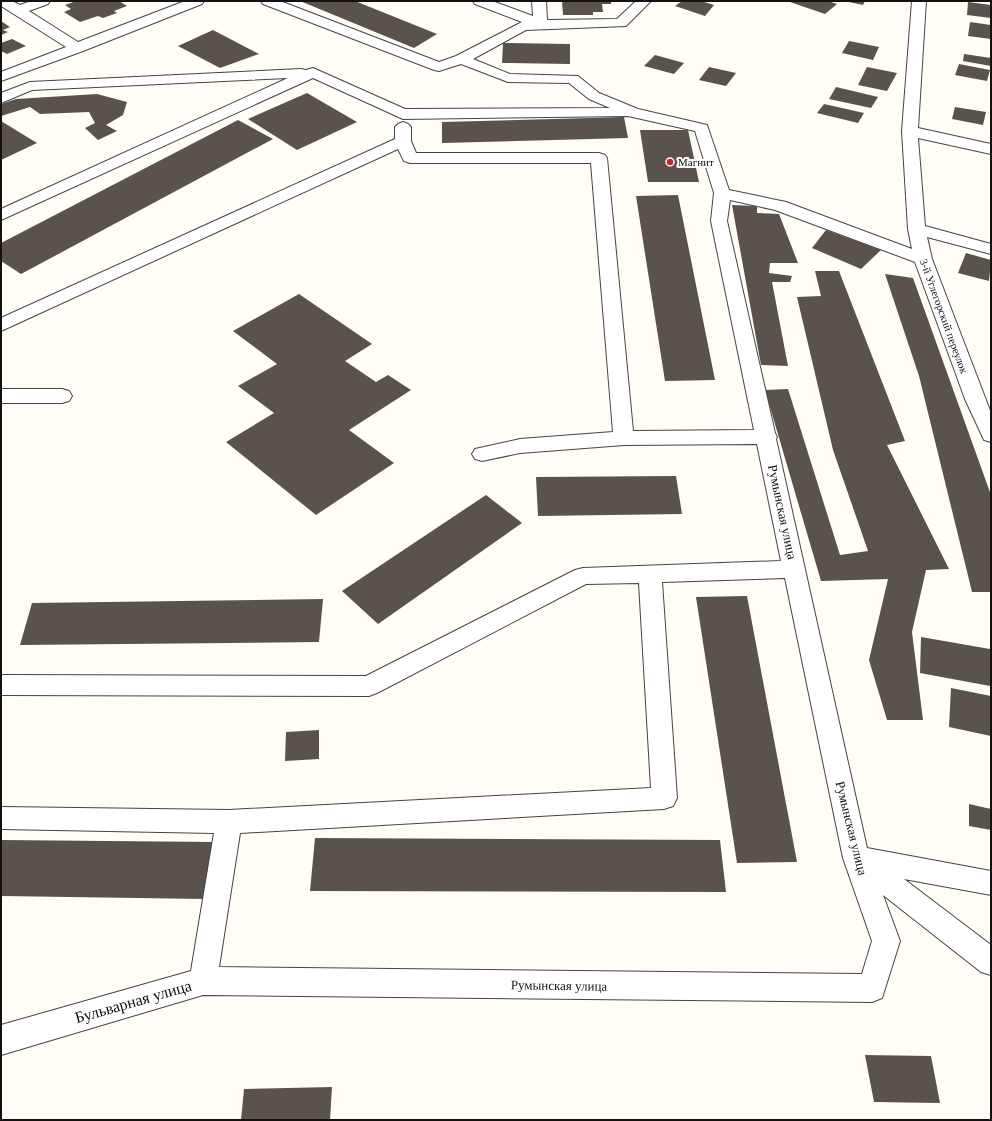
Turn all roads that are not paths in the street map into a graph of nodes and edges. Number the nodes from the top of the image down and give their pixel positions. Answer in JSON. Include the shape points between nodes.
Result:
{"nodes":[{"id":1,"x":3,"y":1,"type":"edge"},
{"id":2,"x":43,"y":1,"type":"edge"},
{"id":3,"x":197,"y":1,"type":"edge"},
{"id":4,"x":268,"y":1,"type":"edge"},
{"id":5,"x":480,"y":1,"type":"edge"},
{"id":6,"x":539,"y":1,"type":"edge"},
{"id":7,"x":644,"y":1,"type":"edge"},
{"id":8,"x":919,"y":1,"type":"edge"},
{"id":9,"x":18,"y":11,"type":"junction"},
{"id":10,"x":540,"y":24,"type":"junction"},
{"id":11,"x":78,"y":48,"type":"junction"},
{"id":12,"x":461,"y":59,"type":"junction"},
{"id":13,"x":313,"y":72,"type":"junction"},
{"id":14,"x":1,"y":77,"type":"edge"},
{"id":15,"x":1,"y":98,"type":"edge"},
{"id":16,"x":632,"y":113,"type":"junction"},
{"id":17,"x":403,"y":114,"type":"junction"},
{"id":18,"x":910,"y":131,"type":"junction"},
{"id":19,"x":403,"y":141,"type":"junction"},
{"id":20,"x":991,"y":149,"type":"edge"},
{"id":21,"x":722,"y":193,"type":"junction"},
{"id":22,"x":1,"y":215,"type":"edge"},
{"id":23,"x":917,"y":229,"type":"junction"},
{"id":24,"x":991,"y":249,"type":"edge"},
{"id":25,"x":923,"y":259,"type":"junction"},
{"id":26,"x":1,"y":325,"type":"edge"},
{"id":27,"x":1,"y":396,"type":"edge"},
{"id":28,"x":62,"y":396,"type":"dead end"},
{"id":29,"x":991,"y":435,"type":"edge"},
{"id":30,"x":624,"y":438,"type":"junction"},
{"id":31,"x":767,"y":438,"type":"junction"},
{"id":32,"x":482,"y":454,"type":"dead end"},
{"id":33,"x":795,"y":569,"type":"junction"},
{"id":34,"x":650,"y":574,"type":"junction"},
{"id":35,"x":1,"y":685,"type":"edge"},
{"id":36,"x":1,"y":818,"type":"edge"},
{"id":37,"x":229,"y":822,"type":"junction"},
{"id":38,"x":856,"y":858,"type":"junction"},
{"id":39,"x":991,"y":883,"type":"edge"},
{"id":40,"x":991,"y":962,"type":"edge"},
{"id":41,"x":203,"y":981,"type":"junction"},
{"id":42,"x":1,"y":1040,"type":"edge"}],
"edges":[{"from":1,"to":9,"type":"street"},
{"from":2,"to":9,"type":"street"},
{"from":3,"to":11,"type":"street"},
{"from":4,"to":12,"type":"street","via":[[439,67]]},
{"from":5,"to":10,"type":"street"},
{"from":6,"to":10,"type":"street"},
{"from":7,"to":10,"type":"street","via":[[621,23]]},
{"from":8,"to":18,"type":"street","name":"3-й Углегорский переулок"},
{"from":9,"to":11,"type":"street"},
{"from":10,"to":12,"type":"street","via":[[523,26]]},
{"from":11,"to":14,"type":"street"},
{"from":12,"to":16,"type":"street","via":[[508,78],[573,79],[594,96]]},
{"from":13,"to":15,"type":"street","via":[[30,86]]},
{"from":13,"to":17,"type":"street"},
{"from":13,"to":22,"type":"street"},
{"from":16,"to":17,"type":"street"},
{"from":16,"to":21,"type":"street","name":"Румынская улица","via":[[702,128]]},
{"from":17,"to":19,"type":"street"},
{"from":18,"to":20,"type":"street"},
{"from":18,"to":23,"type":"street","name":"3-й Углегорский переулок"},
{"from":19,"to":26,"type":"street"},
{"from":19,"to":30,"type":"street","via":[[410,158],[599,158]]},
{"from":21,"to":25,"type":"street","via":[[780,206]]},
{"from":21,"to":31,"type":"street","name":"Румынская улица","via":[[720,221]]},
{"from":23,"to":24,"type":"street"},
{"from":23,"to":25,"type":"street","name":"3-й Углегорский переулок"},
{"from":25,"to":29,"type":"street","name":"3-й Углегорский переулок"},
{"from":27,"to":28,"type":"street"},
{"from":30,"to":31,"type":"street"},
{"from":30,"to":32,"type":"street","via":[[520,446]]},
{"from":31,"to":33,"type":"street","name":"Румынская улица"},
{"from":33,"to":34,"type":"street"},
{"from":33,"to":38,"type":"street","name":"Румынская улица"},
{"from":34,"to":35,"type":"street","via":[[583,576],[369,686]]},
{"from":34,"to":37,"type":"street","via":[[664,798]]},
{"from":36,"to":37,"type":"street"},
{"from":37,"to":41,"type":"street","name":"Бульварная улица"},
{"from":38,"to":39,"type":"street"},
{"from":38,"to":40,"type":"street"},
{"from":38,"to":41,"type":"street","name":"Румынская улица","via":[[886,942],[872,988]]},
{"from":41,"to":42,"type":"street","name":"Бульварная улица"}]}
